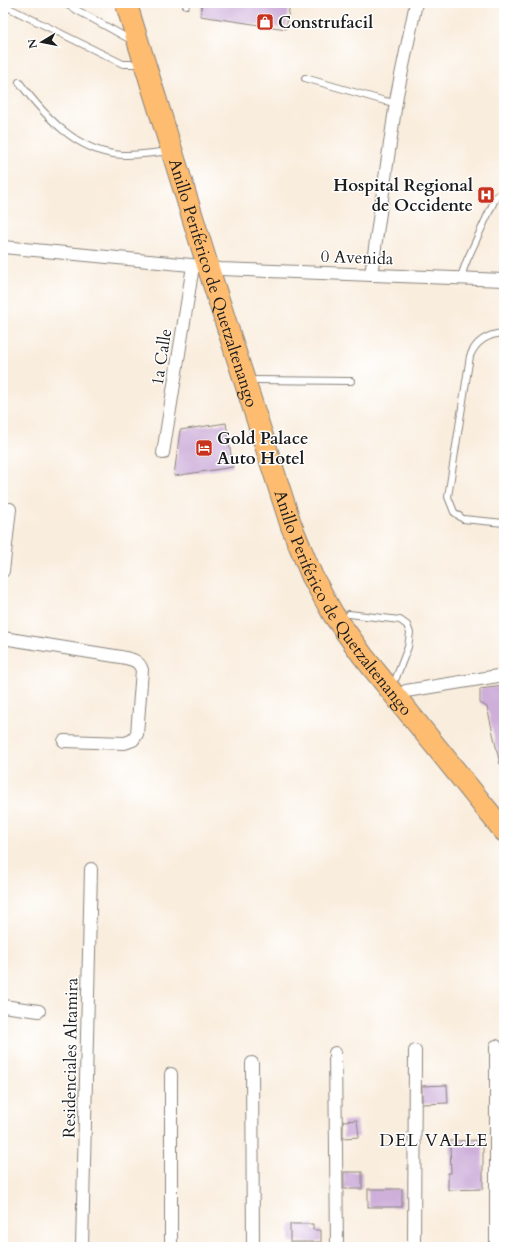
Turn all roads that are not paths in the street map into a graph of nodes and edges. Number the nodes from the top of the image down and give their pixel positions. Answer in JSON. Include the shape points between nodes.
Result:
{"nodes":[{"id":1,"x":64,"y":3,"type":"edge"},
{"id":2,"x":126,"y":3,"type":"edge"},
{"id":3,"x":139,"y":3,"type":"edge"},
{"id":4,"x":416,"y":3,"type":"edge"},
{"id":5,"x":3,"y":5,"type":"edge"},
{"id":6,"x":143,"y":54,"type":"junction"},
{"id":7,"x":305,"y":78,"type":"dead end"},
{"id":8,"x":19,"y":82,"type":"dead end"},
{"id":9,"x":396,"y":103,"type":"junction"},
{"id":10,"x":172,"y":150,"type":"junction"},
{"id":11,"x":504,"y":192,"type":"edge"},
{"id":12,"x":3,"y":247,"type":"edge"},
{"id":13,"x":207,"y":267,"type":"junction"},
{"id":14,"x":371,"y":275,"type":"junction"},
{"id":15,"x":460,"y":279,"type":"junction"},
{"id":16,"x":504,"y":280,"type":"edge"},
{"id":17,"x":504,"y":333,"type":"edge"},
{"id":18,"x":256,"y":380,"type":"junction"},
{"id":19,"x":351,"y":381,"type":"dead end"},
{"id":20,"x":163,"y":454,"type":"dead end"},
{"id":21,"x":10,"y":509,"type":"dead end"},
{"id":22,"x":504,"y":523,"type":"edge"},
{"id":23,"x":3,"y":571,"type":"edge"},
{"id":24,"x":349,"y":614,"type":"junction"},
{"id":25,"x":3,"y":638,"type":"edge"},
{"id":26,"x":504,"y":675,"type":"edge"},
{"id":27,"x":401,"y":684,"type":"junction"},
{"id":28,"x":64,"y":740,"type":"dead end"},
{"id":29,"x":504,"y":812,"type":"edge"},
{"id":30,"x":504,"y":831,"type":"edge"},
{"id":31,"x":91,"y":869,"type":"dead end"},
{"id":32,"x":3,"y":1006,"type":"edge"},
{"id":33,"x":38,"y":1011,"type":"dead end"},
{"id":34,"x":496,"y":1046,"type":"dead end"},
{"id":35,"x":415,"y":1051,"type":"dead end"},
{"id":36,"x":335,"y":1053,"type":"dead end"},
{"id":37,"x":252,"y":1063,"type":"dead end"},
{"id":38,"x":171,"y":1074,"type":"dead end"},
{"id":39,"x":82,"y":1247,"type":"edge"},
{"id":40,"x":171,"y":1247,"type":"edge"},
{"id":41,"x":252,"y":1247,"type":"edge"},
{"id":42,"x":337,"y":1247,"type":"edge"},
{"id":43,"x":414,"y":1247,"type":"edge"},
{"id":44,"x":496,"y":1247,"type":"edge"}],
"edges":[{"from":1,"to":6,"type":"lane"},
{"from":2,"to":6,"type":"highway","name":"Anillo Periférico de Quetzaltenango"},
{"from":3,"to":13,"type":"highway","name":"Anillo Periférico de Quetzaltenango"},
{"from":4,"to":9,"type":"street"},
{"from":5,"to":6,"type":"lane","via":[[123,64]]},
{"from":6,"to":10,"type":"highway","name":"Anillo Periférico de Quetzaltenango"},
{"from":7,"to":9,"type":"lane"},
{"from":8,"to":10,"type":"lane","via":[[36,105],[57,126],[82,143],[122,155]]},
{"from":9,"to":14,"type":"street"},
{"from":10,"to":13,"type":"highway","name":"Anillo Periférico de Quetzaltenango"},
{"from":11,"to":15,"type":"lane","via":[[496,197]]},
{"from":12,"to":13,"type":"street","name":"0 Avenida"},
{"from":13,"to":14,"type":"street","name":"0 Avenida"},
{"from":13,"to":18,"type":"highway","name":"Anillo Periférico de Quetzaltenango"},
{"from":13,"to":20,"type":"street","name":"1a Calle"},
{"from":13,"to":30,"type":"highway","name":"Anillo Periférico de Quetzaltenango","via":[[291,525],[312,576],[333,614],[363,656]]},
{"from":14,"to":15,"type":"street","name":"0 Avenida"},
{"from":15,"to":16,"type":"street","name":"0 Avenida"},
{"from":17,"to":22,"type":"lane","via":[[478,342],[470,356],[448,497],[454,512],[463,519]]},
{"from":18,"to":19,"type":"lane"},
{"from":18,"to":24,"type":"highway","name":"Anillo Periférico de Quetzaltenango","via":[[310,542]]},
{"from":21,"to":23,"type":"street"},
{"from":24,"to":27,"type":"highway","name":"Anillo Periférico de Quetzaltenango"},
{"from":24,"to":27,"type":"lane","via":[[400,620],[407,625],[410,633]]},
{"from":25,"to":28,"type":"street","via":[[122,657],[134,660],[140,665],[142,670],[137,734],[133,740],[125,743]]},
{"from":26,"to":27,"type":"street"},
{"from":27,"to":29,"type":"highway","name":"Anillo Periférico de Quetzaltenango"},
{"from":31,"to":39,"type":"street","name":"Residenciales Altamira"},
{"from":32,"to":33,"type":"street"},
{"from":34,"to":44,"type":"street"},
{"from":35,"to":43,"type":"street"},
{"from":36,"to":42,"type":"street"},
{"from":37,"to":41,"type":"street"},
{"from":38,"to":40,"type":"street"}]}
